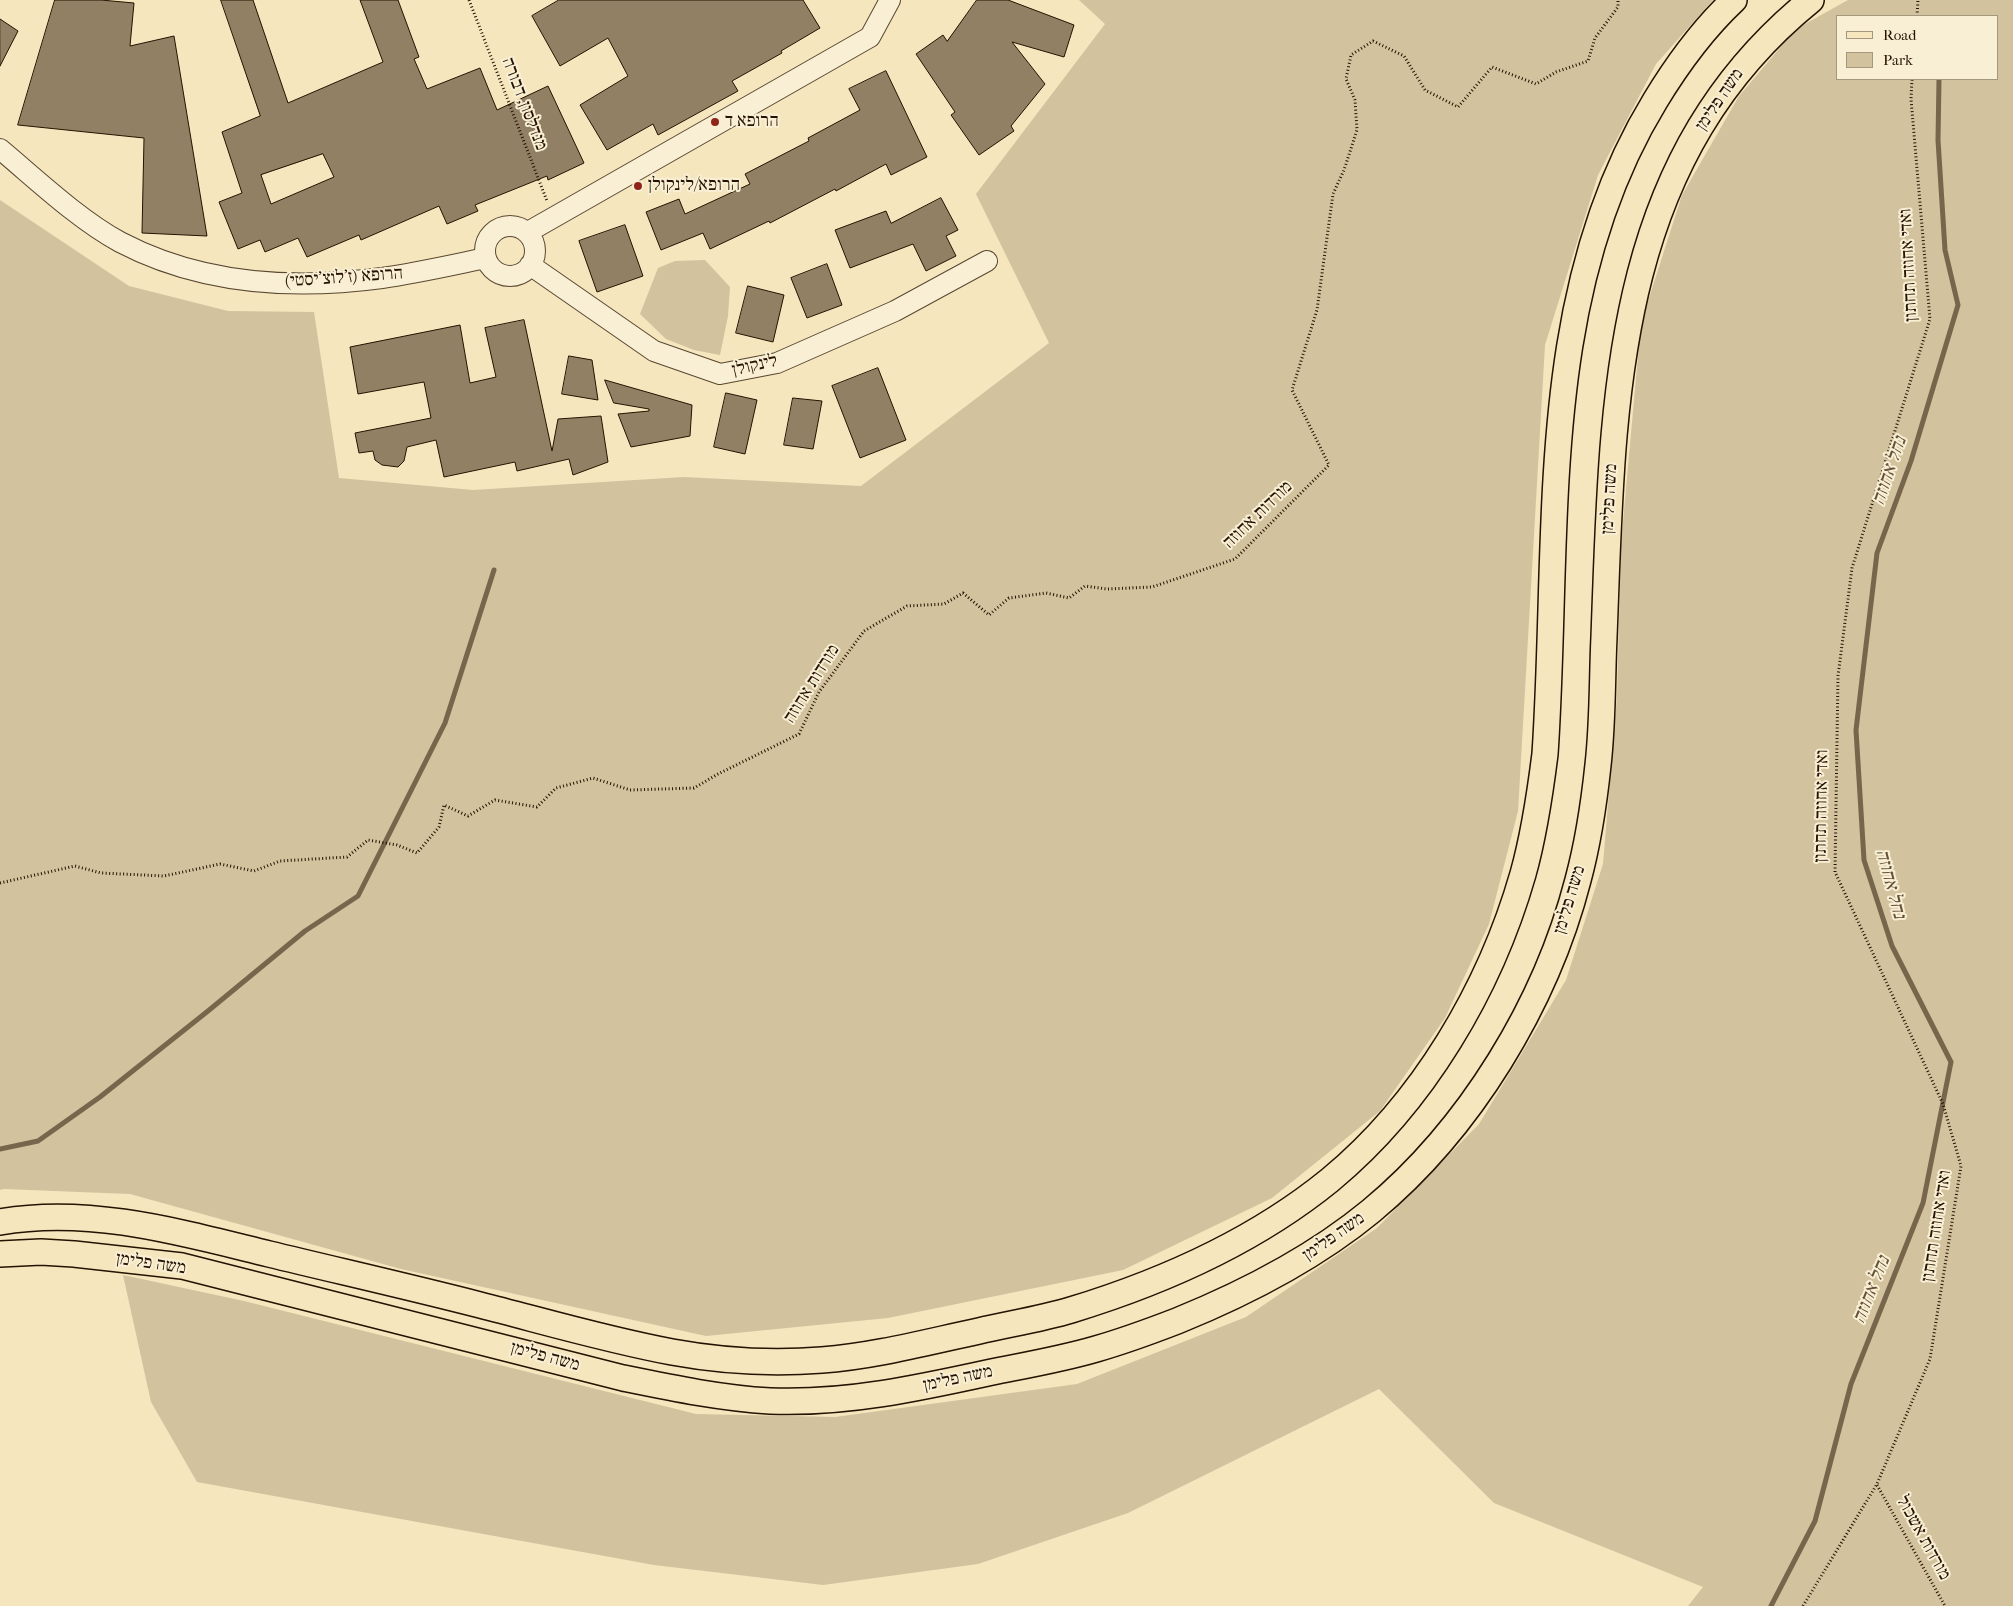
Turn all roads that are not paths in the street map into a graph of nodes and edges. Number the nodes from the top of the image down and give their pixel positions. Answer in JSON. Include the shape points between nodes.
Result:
{"nodes":[{"id":1,"x":890,"y":0,"type":"edge"},
{"id":2,"x":1734,"y":0,"type":"edge"},
{"id":3,"x":1811,"y":0,"type":"edge"},
{"id":4,"x":0,"y":149,"type":"edge"},
{"id":5,"x":528,"y":232,"type":"junction"},
{"id":6,"x":486,"y":258,"type":"junction"},
{"id":7,"x":987,"y":261,"type":"dead end"},
{"id":8,"x":530,"y":265,"type":"junction"},
{"id":9,"x":0,"y":1222,"type":"edge"},
{"id":10,"x":0,"y":1254,"type":"edge"}],
"edges":[{"from":1,"to":5,"type":"street","via":[[870,37]]},
{"from":2,"to":9,"type":"main road","name":"משה פלימן","via":[[1689,48],[1642,122],[1608,196],[1586,264],[1560,418],[1545,754],[1524,870],[1504,931],[1451,1037],[1413,1092],[1365,1148],[1330,1180],[1289,1209],[1192,1264],[1066,1312],[897,1349],[786,1362],[716,1358],[612,1339],[168,1230],[87,1219]]},
{"from":3,"to":10,"type":"main road","name":"משה פלימן","via":[[1761,44],[1713,107],[1674,178],[1650,237],[1639,276],[1629,320],[1614,426],[1598,761],[1585,849],[1556,948],[1505,1051],[1460,1118],[1408,1177],[1370,1211],[1304,1258],[1226,1300],[1094,1350],[914,1389],[806,1401],[732,1397],[623,1378],[182,1266],[74,1254]]},
{"from":4,"to":6,"type":"street","name":"הרופא (ז'לוצ'יסטי)","via":[[74,211],[119,242],[191,270],[243,281],[307,284],[382,278]]},
{"from":5,"to":6,"type":"street","via":[[520,227],[499,228],[487,241]]},
{"from":5,"to":8,"type":"street","via":[[535,249]]},
{"from":6,"to":8,"type":"street","via":[[490,266],[508,276],[524,272]]},
{"from":7,"to":8,"type":"street","name":"לינקולן","via":[[895,311],[777,363],[720,374],[654,351]]}]}
